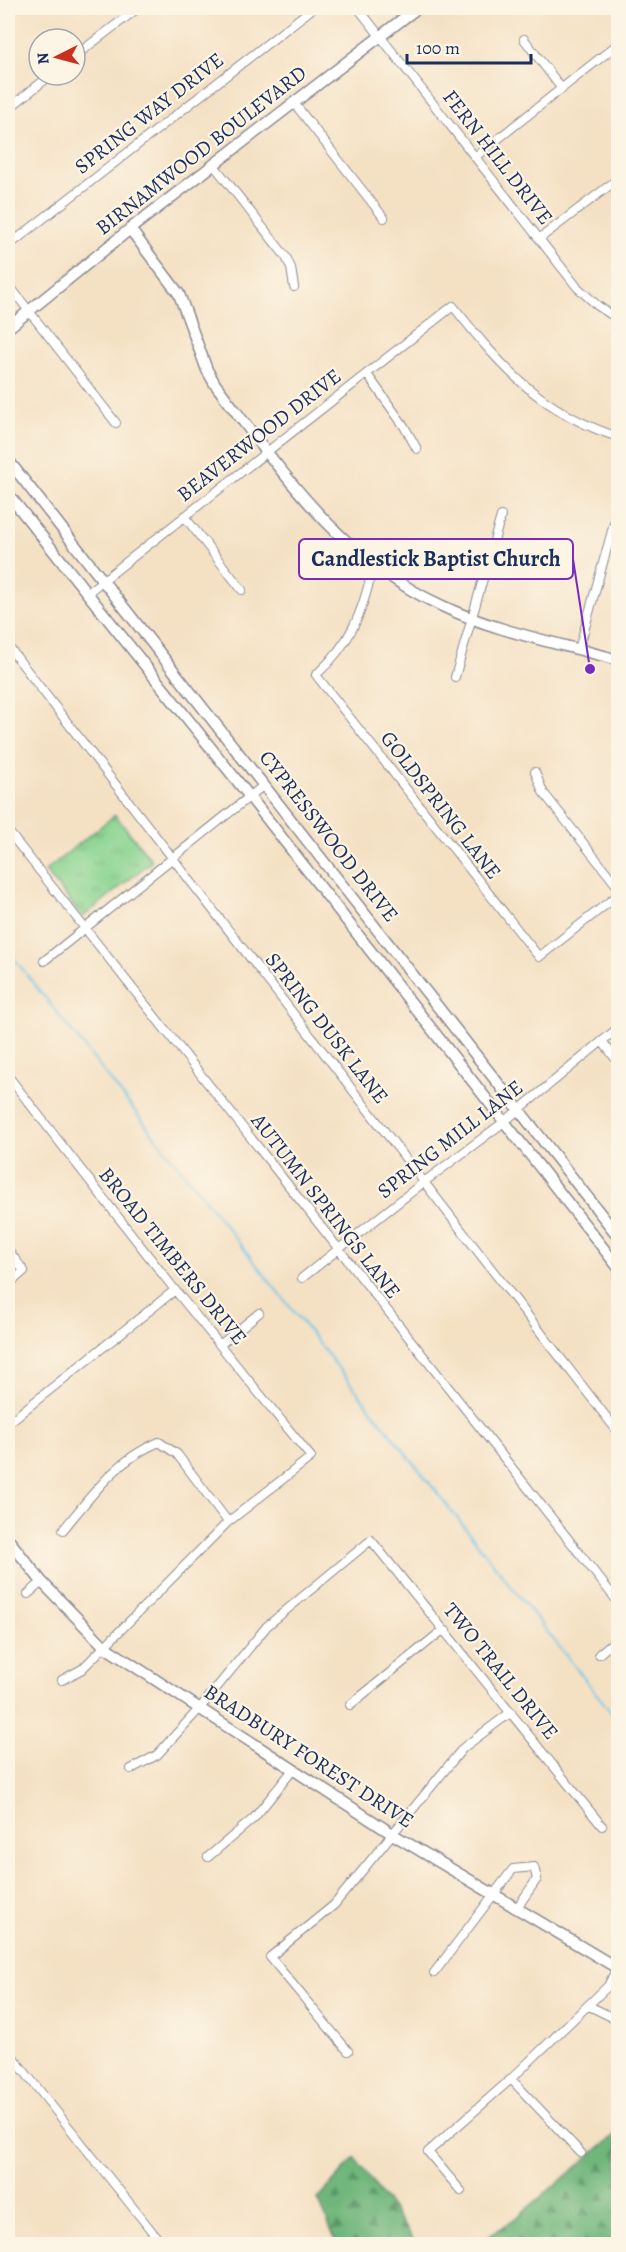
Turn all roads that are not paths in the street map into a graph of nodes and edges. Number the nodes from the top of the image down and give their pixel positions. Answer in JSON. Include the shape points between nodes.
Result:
{"nodes":[{"id":1,"x":138,"y":8,"type":"edge"},
{"id":2,"x":313,"y":8,"type":"edge"},
{"id":3,"x":358,"y":8,"type":"edge"},
{"id":4,"x":417,"y":8,"type":"edge"},
{"id":5,"x":380,"y":35,"type":"junction"},
{"id":6,"x":524,"y":39,"type":"dead end"},
{"id":7,"x":618,"y":44,"type":"edge"},
{"id":8,"x":87,"y":47,"type":"edge"},
{"id":9,"x":36,"y":87,"type":"edge"},
{"id":10,"x":562,"y":89,"type":"junction"},
{"id":11,"x":294,"y":102,"type":"junction"},
{"id":12,"x":8,"y":109,"type":"edge"},
{"id":13,"x":475,"y":157,"type":"junction"},
{"id":14,"x":213,"y":164,"type":"junction"},
{"id":15,"x":618,"y":179,"type":"edge"},
{"id":16,"x":384,"y":218,"type":"dead end"},
{"id":17,"x":130,"y":229,"type":"junction"},
{"id":18,"x":539,"y":239,"type":"junction"},
{"id":19,"x":8,"y":246,"type":"edge"},
{"id":20,"x":8,"y":284,"type":"edge"},
{"id":21,"x":294,"y":286,"type":"dead end"},
{"id":22,"x":28,"y":312,"type":"junction"},
{"id":23,"x":618,"y":319,"type":"edge"},
{"id":24,"x":9,"y":329,"type":"edge"},
{"id":25,"x":367,"y":374,"type":"junction"},
{"id":26,"x":116,"y":423,"type":"dead end"},
{"id":27,"x":618,"y":437,"type":"edge"},
{"id":28,"x":417,"y":449,"type":"dead end"},
{"id":29,"x":267,"y":452,"type":"junction"},
{"id":30,"x":8,"y":460,"type":"edge"},
{"id":31,"x":8,"y":494,"type":"edge"},
{"id":32,"x":618,"y":509,"type":"edge"},
{"id":33,"x":184,"y":516,"type":"junction"},
{"id":34,"x":501,"y":516,"type":"dead end"},
{"id":35,"x":374,"y":565,"type":"junction"},
{"id":36,"x":103,"y":581,"type":"junction"},
{"id":37,"x":242,"y":590,"type":"dead end"},
{"id":38,"x":87,"y":593,"type":"junction"},
{"id":39,"x":472,"y":618,"type":"junction"},
{"id":40,"x":8,"y":646,"type":"edge"},
{"id":41,"x":579,"y":649,"type":"junction"},
{"id":42,"x":618,"y":660,"type":"edge"},
{"id":43,"x":455,"y":677,"type":"dead end"},
{"id":44,"x":536,"y":772,"type":"dead end"},
{"id":45,"x":264,"y":785,"type":"junction"},
{"id":46,"x":250,"y":797,"type":"junction"},
{"id":47,"x":8,"y":831,"type":"edge"},
{"id":48,"x":172,"y":857,"type":"junction"},
{"id":49,"x":618,"y":887,"type":"edge"},
{"id":50,"x":618,"y":895,"type":"edge"},
{"id":51,"x":84,"y":929,"type":"junction"},
{"id":52,"x":392,"y":947,"type":"junction"},
{"id":53,"x":377,"y":960,"type":"junction"},
{"id":54,"x":44,"y":961,"type":"dead end"},
{"id":55,"x":618,"y":1028,"type":"edge"},
{"id":56,"x":602,"y":1041,"type":"junction"},
{"id":57,"x":618,"y":1062,"type":"edge"},
{"id":58,"x":8,"y":1076,"type":"edge"},
{"id":59,"x":519,"y":1109,"type":"junction"},
{"id":60,"x":504,"y":1122,"type":"junction"},
{"id":61,"x":424,"y":1182,"type":"junction"},
{"id":62,"x":618,"y":1236,"type":"edge"},
{"id":63,"x":8,"y":1250,"type":"edge"},
{"id":64,"x":337,"y":1250,"type":"junction"},
{"id":65,"x":618,"y":1267,"type":"edge"},
{"id":66,"x":302,"y":1278,"type":"dead end"},
{"id":67,"x":8,"y":1285,"type":"edge"},
{"id":68,"x":175,"y":1290,"type":"junction"},
{"id":69,"x":259,"y":1313,"type":"dead end"},
{"id":70,"x":221,"y":1344,"type":"junction"},
{"id":71,"x":8,"y":1423,"type":"edge"},
{"id":72,"x":618,"y":1432,"type":"edge"},
{"id":73,"x":228,"y":1522,"type":"junction"},
{"id":74,"x":63,"y":1530,"type":"dead end"},
{"id":75,"x":8,"y":1539,"type":"edge"},
{"id":76,"x":42,"y":1582,"type":"junction"},
{"id":77,"x":28,"y":1594,"type":"dead end"},
{"id":78,"x":618,"y":1602,"type":"edge"},
{"id":79,"x":446,"y":1631,"type":"junction"},
{"id":80,"x":618,"y":1638,"type":"edge"},
{"id":81,"x":105,"y":1647,"type":"junction"},
{"id":82,"x":599,"y":1654,"type":"dead end"},
{"id":83,"x":62,"y":1680,"type":"dead end"},
{"id":84,"x":350,"y":1705,"type":"dead end"},
{"id":85,"x":200,"y":1708,"type":"junction"},
{"id":86,"x":511,"y":1712,"type":"junction"},
{"id":87,"x":290,"y":1767,"type":"junction"},
{"id":88,"x":131,"y":1769,"type":"dead end"},
{"id":89,"x":602,"y":1826,"type":"dead end"},
{"id":90,"x":394,"y":1835,"type":"junction"},
{"id":91,"x":208,"y":1857,"type":"dead end"},
{"id":92,"x":494,"y":1896,"type":"junction"},
{"id":93,"x":514,"y":1908,"type":"junction"},
{"id":94,"x":615,"y":1966,"type":"edge"},
{"id":95,"x":434,"y":1973,"type":"dead end"},
{"id":96,"x":589,"y":2006,"type":"junction"},
{"id":97,"x":618,"y":2020,"type":"edge"},
{"id":98,"x":8,"y":2051,"type":"edge"},
{"id":99,"x":348,"y":2051,"type":"dead end"},
{"id":100,"x":511,"y":2079,"type":"junction"},
{"id":101,"x":581,"y":2153,"type":"dead end"},
{"id":102,"x":461,"y":2191,"type":"dead end"},
{"id":103,"x":162,"y":2244,"type":"edge"}],
"edges":[{"from":1,"to":8,"type":"street"},
{"from":2,"to":19,"type":"street","name":"SPRING WAY DRIVE"},
{"from":3,"to":5,"type":"street","name":"FERN HILL DRIVE"},
{"from":4,"to":5,"type":"main road","name":"BIRNAMWOOD BOULEVARD"},
{"from":5,"to":11,"type":"main road","name":"BIRNAMWOOD BOULEVARD"},
{"from":5,"to":13,"type":"street","name":"FERN HILL DRIVE"},
{"from":6,"to":10,"type":"street"},
{"from":7,"to":10,"type":"street"},
{"from":9,"to":12,"type":"street"},
{"from":10,"to":13,"type":"street"},
{"from":11,"to":14,"type":"main road","name":"BIRNAMWOOD BOULEVARD"},
{"from":11,"to":16,"type":"street"},
{"from":13,"to":18,"type":"street","name":"FERN HILL DRIVE"},
{"from":14,"to":17,"type":"main road","name":"BIRNAMWOOD BOULEVARD"},
{"from":14,"to":21,"type":"street","via":[[286,257]]},
{"from":15,"to":18,"type":"street"},
{"from":17,"to":22,"type":"main road","name":"BIRNAMWOOD BOULEVARD"},
{"from":17,"to":29,"type":"main road","via":[[179,294],[215,384]]},
{"from":18,"to":23,"type":"street","name":"FERN HILL DRIVE","via":[[577,287]]},
{"from":20,"to":22,"type":"street"},
{"from":22,"to":24,"type":"main road","name":"BIRNAMWOOD BOULEVARD"},
{"from":22,"to":26,"type":"street"},
{"from":25,"to":27,"type":"street","name":"BEAVERWOOD DRIVE","via":[[453,306],[519,382],[564,414]]},
{"from":25,"to":28,"type":"street"},
{"from":25,"to":29,"type":"street","name":"BEAVERWOOD DRIVE"},
{"from":29,"to":33,"type":"street","name":"BEAVERWOOD DRIVE"},
{"from":29,"to":35,"type":"main road","via":[[321,519]]},
{"from":30,"to":36,"type":"main road","name":"CYPRESSWOOD DRIVE"},
{"from":31,"to":38,"type":"main road","name":"CYPRESSWOOD DRIVE"},
{"from":32,"to":41,"type":"street"},
{"from":33,"to":36,"type":"street","name":"BEAVERWOOD DRIVE"},
{"from":33,"to":37,"type":"street"},
{"from":34,"to":39,"type":"street"},
{"from":35,"to":39,"type":"main road","via":[[419,594]]},
{"from":35,"to":50,"type":"street","name":"GOLDSPRING LANE","via":[[354,628],[316,675],[539,957]]},
{"from":36,"to":38,"type":"street","name":"BEAVERWOOD DRIVE"},
{"from":36,"to":45,"type":"main road","name":"CYPRESSWOOD DRIVE"},
{"from":38,"to":46,"type":"main road","name":"CYPRESSWOOD DRIVE"},
{"from":39,"to":41,"type":"main road"},
{"from":39,"to":43,"type":"street"},
{"from":40,"to":48,"type":"street","name":"SPRING DUSK LANE"},
{"from":41,"to":42,"type":"main road"},
{"from":44,"to":49,"type":"street","via":[[543,792]]},
{"from":45,"to":46,"type":"street"},
{"from":45,"to":52,"type":"main road","name":"CYPRESSWOOD DRIVE"},
{"from":46,"to":48,"type":"street"},
{"from":46,"to":53,"type":"main road","name":"CYPRESSWOOD DRIVE"},
{"from":47,"to":51,"type":"street","name":"AUTUMN SPRINGS LANE"},
{"from":48,"to":51,"type":"street"},
{"from":48,"to":61,"type":"street","name":"SPRING DUSK LANE"},
{"from":51,"to":54,"type":"street"},
{"from":51,"to":64,"type":"street","name":"AUTUMN SPRINGS LANE"},
{"from":52,"to":53,"type":"main road"},
{"from":52,"to":59,"type":"main road","name":"CYPRESSWOOD DRIVE"},
{"from":53,"to":60,"type":"main road","name":"CYPRESSWOOD DRIVE"},
{"from":55,"to":56,"type":"street","name":"SPRING MILL LANE"},
{"from":56,"to":57,"type":"street"},
{"from":56,"to":59,"type":"street","name":"SPRING MILL LANE"},
{"from":58,"to":68,"type":"street","name":"BROAD TIMBERS DRIVE"},
{"from":59,"to":60,"type":"street","name":"SPRING MILL LANE"},
{"from":59,"to":62,"type":"main road","name":"CYPRESSWOOD DRIVE"},
{"from":60,"to":61,"type":"street","name":"SPRING MILL LANE"},
{"from":60,"to":65,"type":"main road","name":"CYPRESSWOOD DRIVE"},
{"from":61,"to":64,"type":"street","name":"SPRING MILL LANE"},
{"from":61,"to":72,"type":"street","name":"SPRING DUSK LANE"},
{"from":63,"to":67,"type":"street","via":[[24,1271]]},
{"from":64,"to":66,"type":"street","name":"SPRING MILL LANE"},
{"from":64,"to":78,"type":"street","name":"AUTUMN SPRINGS LANE"},
{"from":68,"to":70,"type":"street","name":"BROAD TIMBERS DRIVE"},
{"from":68,"to":71,"type":"street"},
{"from":69,"to":70,"type":"street"},
{"from":70,"to":73,"type":"street","name":"BROAD TIMBERS DRIVE","via":[[311,1457]]},
{"from":73,"to":74,"type":"street","via":[[177,1454],[159,1442],[141,1449],[105,1479]]},
{"from":73,"to":81,"type":"street"},
{"from":75,"to":76,"type":"main road","name":"BRADBURY FOREST DRIVE"},
{"from":76,"to":77,"type":"street"},
{"from":76,"to":81,"type":"main road","name":"BRADBURY FOREST DRIVE"},
{"from":79,"to":84,"type":"street"},
{"from":79,"to":85,"type":"street","name":"TWO TRAIL DRIVE","via":[[371,1540],[267,1626]]},
{"from":79,"to":86,"type":"street","name":"TWO TRAIL DRIVE"},
{"from":80,"to":82,"type":"street"},
{"from":81,"to":83,"type":"street","via":[[82,1669]]},
{"from":81,"to":85,"type":"main road","name":"BRADBURY FOREST DRIVE"},
{"from":85,"to":87,"type":"main road","name":"BRADBURY FOREST DRIVE"},
{"from":85,"to":88,"type":"street","via":[[157,1755]]},
{"from":86,"to":89,"type":"street","name":"TWO TRAIL DRIVE"},
{"from":86,"to":90,"type":"street","via":[[463,1748]]},
{"from":87,"to":90,"type":"main road","name":"BRADBURY FOREST DRIVE"},
{"from":87,"to":91,"type":"street","via":[[292,1771],[254,1818]]},
{"from":90,"to":92,"type":"main road","name":"BRADBURY FOREST DRIVE"},
{"from":90,"to":99,"type":"street","via":[[334,1905],[270,1957]]},
{"from":92,"to":93,"type":"main road","name":"BRADBURY FOREST DRIVE"},
{"from":92,"to":93,"type":"street","via":[[513,1869],[534,1867],[537,1879]]},
{"from":92,"to":95,"type":"street"},
{"from":93,"to":94,"type":"main road","name":"BRADBURY FOREST DRIVE"},
{"from":94,"to":96,"type":"street","via":[[608,1986]]},
{"from":96,"to":97,"type":"street"},
{"from":96,"to":100,"type":"street"},
{"from":98,"to":103,"type":"street"},
{"from":100,"to":101,"type":"street"},
{"from":100,"to":102,"type":"street","via":[[428,2152]]}]}
